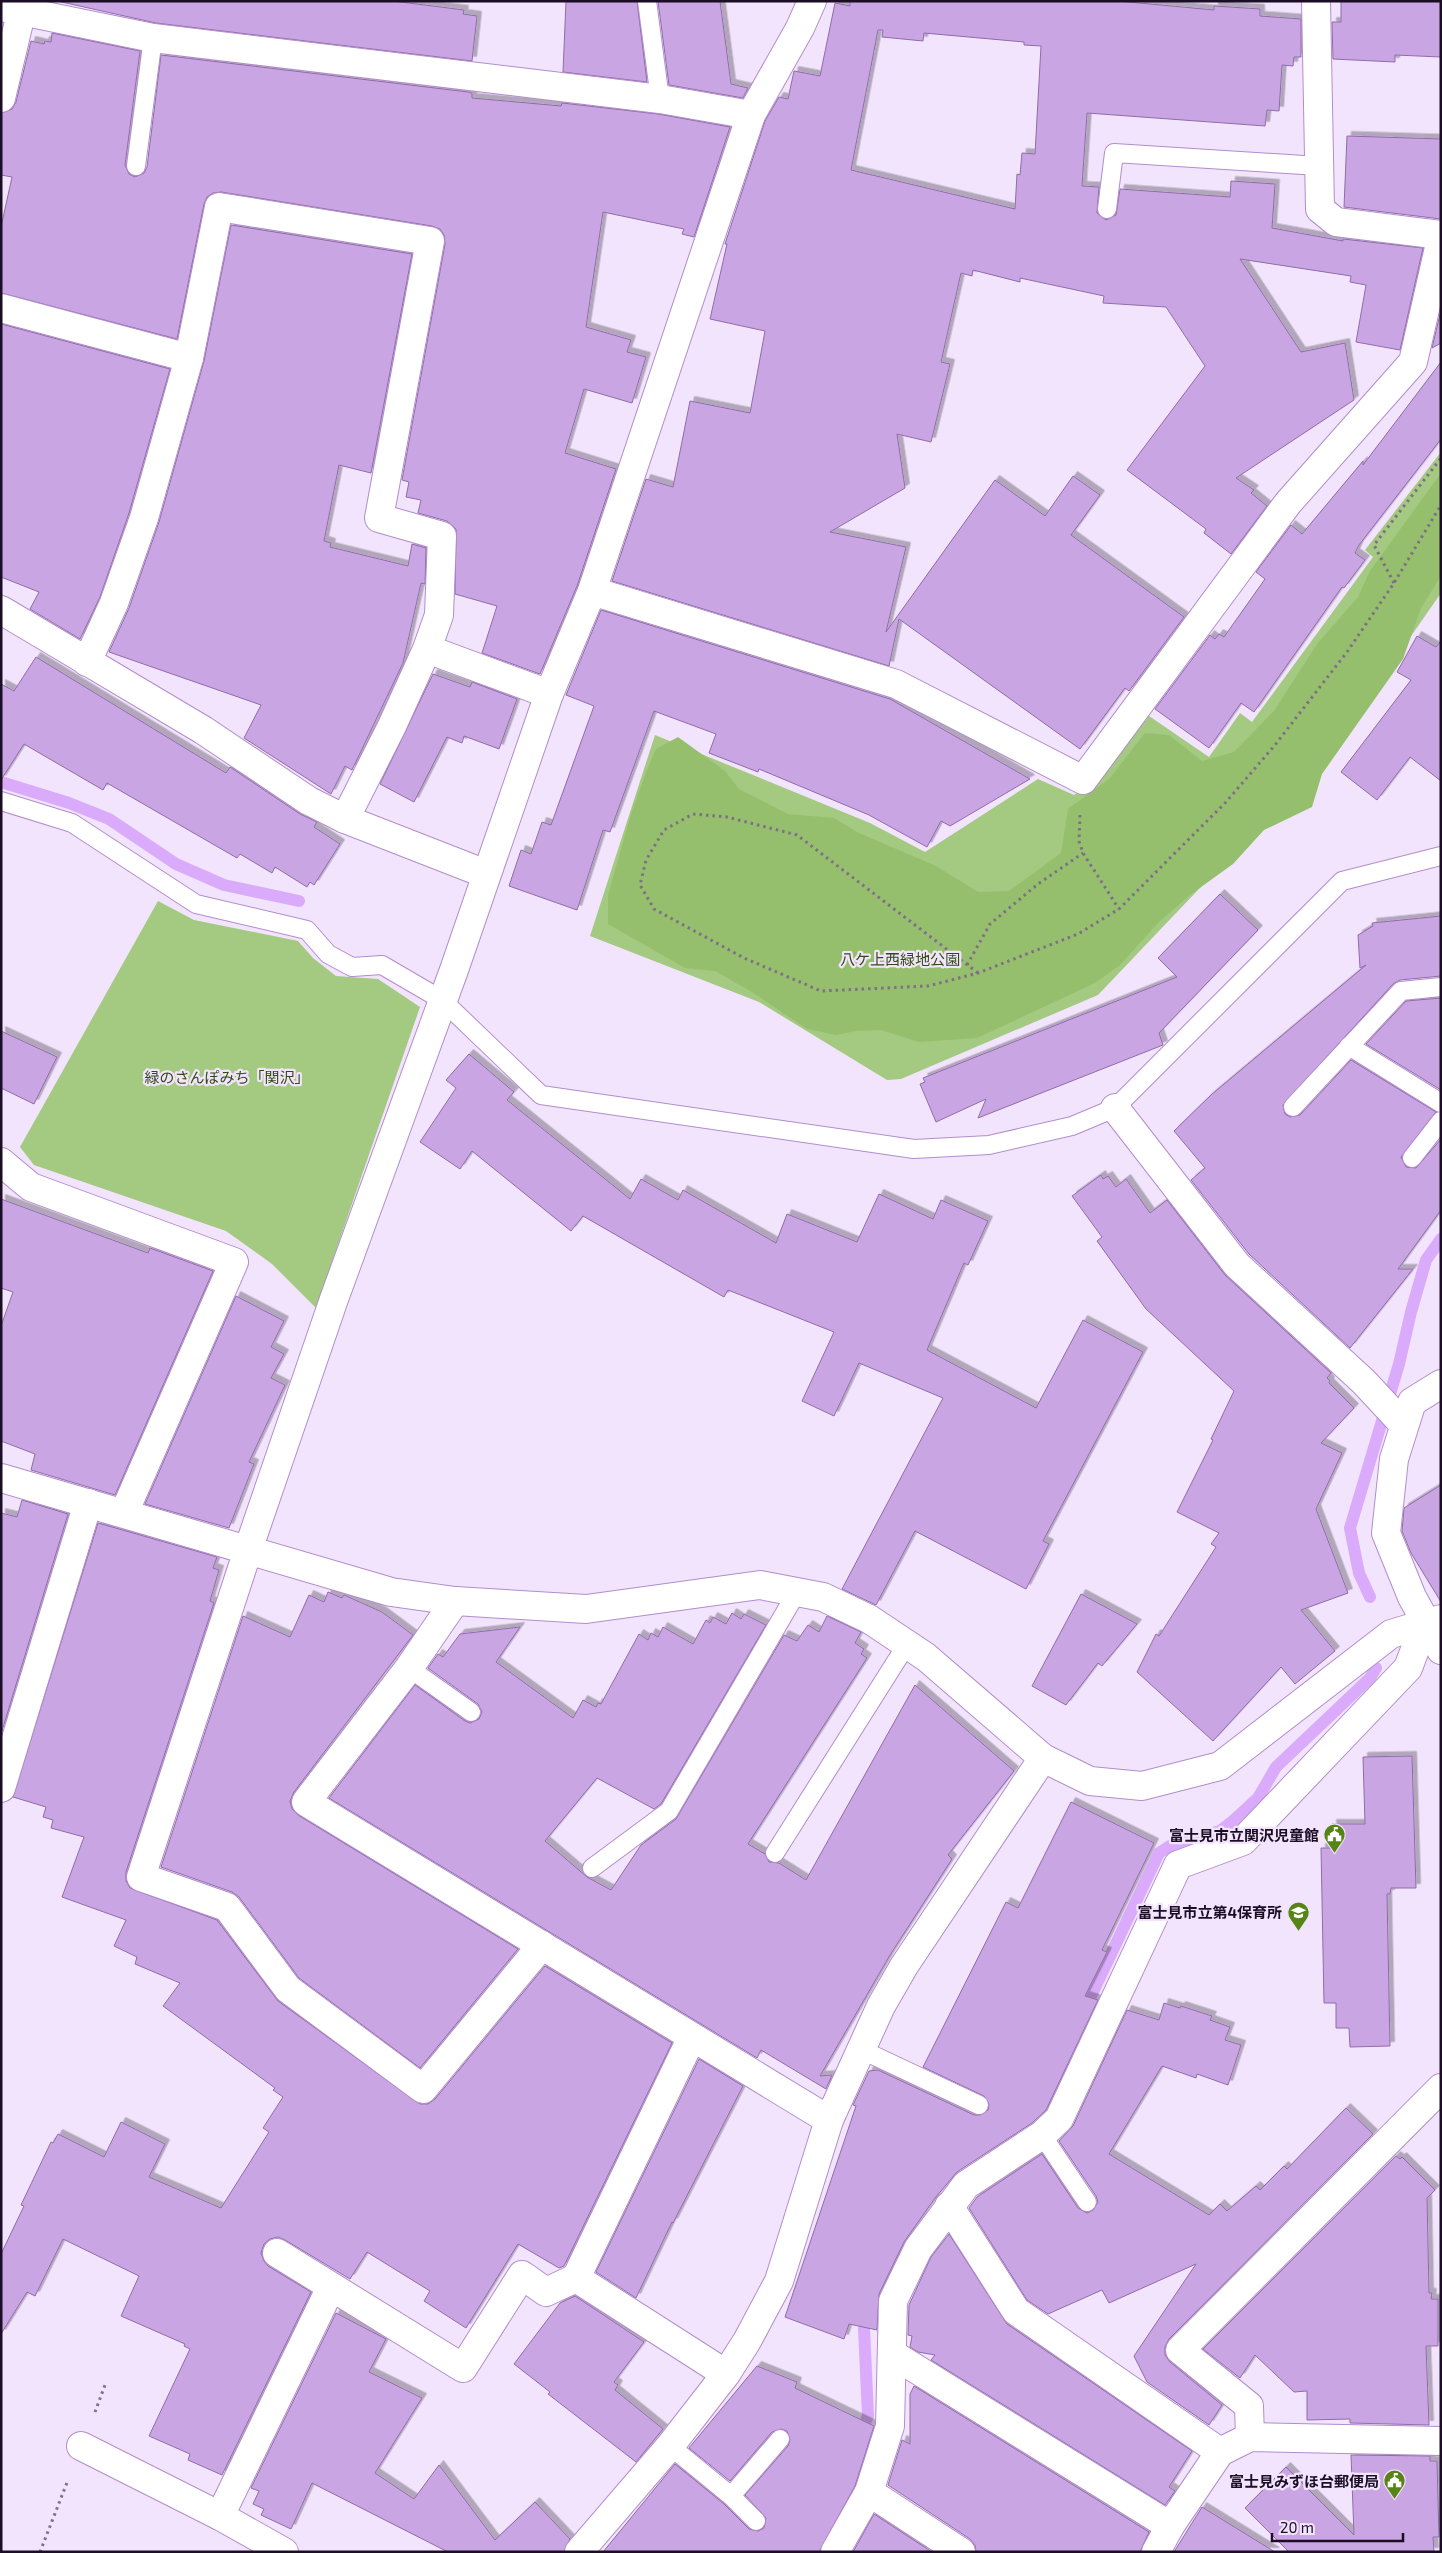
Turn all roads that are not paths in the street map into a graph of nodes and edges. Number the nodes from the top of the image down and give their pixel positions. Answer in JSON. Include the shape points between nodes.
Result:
{"nodes":[{"id":1,"x":647,"y":1,"type":"edge"},
{"id":2,"x":812,"y":1,"type":"edge"},
{"id":3,"x":1316,"y":1,"type":"edge"},
{"id":4,"x":16,"y":6,"type":"edge"},
{"id":5,"x":153,"y":38,"type":"junction"},
{"id":6,"x":1,"y":98,"type":"edge"},
{"id":7,"x":660,"y":100,"type":"junction"},
{"id":8,"x":751,"y":115,"type":"junction"},
{"id":9,"x":136,"y":166,"type":"dead end"},
{"id":10,"x":1319,"y":166,"type":"junction"},
{"id":11,"x":1107,"y":209,"type":"dead end"},
{"id":12,"x":1441,"y":235,"type":"edge"},
{"id":13,"x":1441,"y":239,"type":"edge"},
{"id":14,"x":1,"y":308,"type":"edge"},
{"id":15,"x":189,"y":358,"type":"junction"},
{"id":16,"x":592,"y":591,"type":"junction"},
{"id":17,"x":1,"y":610,"type":"edge"},
{"id":18,"x":427,"y":649,"type":"junction"},
{"id":19,"x":87,"y":662,"type":"junction"},
{"id":20,"x":549,"y":694,"type":"junction"},
{"id":21,"x":1,"y":802,"type":"edge"},
{"id":22,"x":345,"y":819,"type":"junction"},
{"id":23,"x":1441,"y":856,"type":"edge"},
{"id":24,"x":486,"y":874,"type":"junction"},
{"id":25,"x":1441,"y":987,"type":"edge"},
{"id":26,"x":442,"y":1000,"type":"junction"},
{"id":27,"x":1349,"y":1046,"type":"junction"},
{"id":28,"x":1441,"y":1103,"type":"edge"},
{"id":29,"x":1293,"y":1107,"type":"dead end"},
{"id":30,"x":1115,"y":1108,"type":"junction"},
{"id":31,"x":1441,"y":1122,"type":"edge"},
{"id":32,"x":1412,"y":1158,"type":"dead end"},
{"id":33,"x":1,"y":1162,"type":"edge"},
{"id":34,"x":1441,"y":1384,"type":"edge"},
{"id":35,"x":1401,"y":1423,"type":"junction"},
{"id":36,"x":1,"y":1478,"type":"edge"},
{"id":37,"x":88,"y":1503,"type":"junction"},
{"id":38,"x":124,"y":1513,"type":"junction"},
{"id":39,"x":248,"y":1550,"type":"junction"},
{"id":40,"x":798,"y":1592,"type":"junction"},
{"id":41,"x":455,"y":1601,"type":"junction"},
{"id":42,"x":1433,"y":1621,"type":"edge"},
{"id":43,"x":908,"y":1644,"type":"junction"},
{"id":44,"x":1441,"y":1650,"type":"edge"},
{"id":45,"x":410,"y":1668,"type":"junction"},
{"id":46,"x":471,"y":1712,"type":"dead end"},
{"id":47,"x":1043,"y":1758,"type":"junction"},
{"id":48,"x":1,"y":1788,"type":"edge"},
{"id":49,"x":775,"y":1852,"type":"dead end"},
{"id":50,"x":592,"y":1868,"type":"dead end"},
{"id":51,"x":542,"y":1945,"type":"junction"},
{"id":52,"x":692,"y":2037,"type":"junction"},
{"id":53,"x":860,"y":2049,"type":"junction"},
{"id":54,"x":1441,"y":2088,"type":"edge"},
{"id":55,"x":979,"y":2104,"type":"dead end"},
{"id":56,"x":829,"y":2120,"type":"junction"},
{"id":57,"x":1042,"y":2135,"type":"junction"},
{"id":58,"x":1087,"y":2202,"type":"dead end"},
{"id":59,"x":949,"y":2206,"type":"junction"},
{"id":60,"x":277,"y":2253,"type":"dead end"},
{"id":61,"x":576,"y":2278,"type":"junction"},
{"id":62,"x":331,"y":2288,"type":"junction"},
{"id":63,"x":892,"y":2354,"type":"junction"},
{"id":64,"x":726,"y":2374,"type":"junction"},
{"id":65,"x":1250,"y":2437,"type":"junction"},
{"id":66,"x":780,"y":2439,"type":"dead end"},
{"id":67,"x":1441,"y":2441,"type":"edge"},
{"id":68,"x":82,"y":2446,"type":"dead end"},
{"id":69,"x":670,"y":2446,"type":"junction"},
{"id":70,"x":1220,"y":2452,"type":"junction"},
{"id":71,"x":869,"y":2492,"type":"junction"},
{"id":72,"x":731,"y":2496,"type":"junction"},
{"id":73,"x":220,"y":2516,"type":"junction"},
{"id":74,"x":756,"y":2521,"type":"dead end"},
{"id":75,"x":1170,"y":2526,"type":"junction"},
{"id":76,"x":284,"y":2552,"type":"edge"},
{"id":77,"x":579,"y":2552,"type":"edge"},
{"id":78,"x":835,"y":2552,"type":"edge"},
{"id":79,"x":961,"y":2552,"type":"edge"},
{"id":80,"x":1156,"y":2552,"type":"edge"}],
"edges":[{"from":1,"to":7,"type":"lane"},
{"from":2,"to":8,"type":"street"},
{"from":3,"to":10,"type":"street"},
{"from":4,"to":5,"type":"street"},
{"from":4,"to":6,"type":"street"},
{"from":5,"to":7,"type":"street"},
{"from":5,"to":9,"type":"lane"},
{"from":7,"to":8,"type":"street"},
{"from":8,"to":16,"type":"street"},
{"from":10,"to":11,"type":"lane","via":[[1114,153]]},
{"from":10,"to":12,"type":"street","via":[[1320,208],[1336,222]]},
{"from":13,"to":16,"type":"street","via":[[1413,362],[1288,503],[1083,780],[896,684]]},
{"from":14,"to":15,"type":"street"},
{"from":15,"to":18,"type":"street","via":[[218,207],[430,241],[379,518],[442,536],[439,615]]},
{"from":15,"to":19,"type":"street","via":[[144,518],[114,603]]},
{"from":16,"to":20,"type":"street"},
{"from":17,"to":19,"type":"street"},
{"from":18,"to":20,"type":"street"},
{"from":18,"to":22,"type":"street"},
{"from":19,"to":22,"type":"street","via":[[203,730],[309,801]]},
{"from":20,"to":24,"type":"street"},
{"from":21,"to":26,"type":"lane","via":[[72,823],[196,904],[308,930],[328,954],[352,967],[382,965]]},
{"from":22,"to":24,"type":"street"},
{"from":23,"to":30,"type":"lane","via":[[1342,881]]},
{"from":24,"to":26,"type":"street"},
{"from":25,"to":27,"type":"lane","via":[[1400,991]]},
{"from":26,"to":30,"type":"lane","via":[[541,1095],[914,1149],[989,1145],[1072,1126]]},
{"from":26,"to":39,"type":"street"},
{"from":27,"to":28,"type":"lane"},
{"from":27,"to":29,"type":"lane"},
{"from":30,"to":35,"type":"street","via":[[1238,1265],[1364,1382]]},
{"from":31,"to":32,"type":"lane"},
{"from":33,"to":38,"type":"street","via":[[31,1188],[234,1262]]},
{"from":34,"to":35,"type":"street","via":[[1412,1402]]},
{"from":35,"to":42,"type":"street","via":[[1386,1532]]},
{"from":36,"to":37,"type":"street"},
{"from":37,"to":38,"type":"street"},
{"from":37,"to":48,"type":"street"},
{"from":38,"to":39,"type":"street"},
{"from":39,"to":41,"type":"street","via":[[391,1592]]},
{"from":39,"to":51,"type":"street","via":[[141,1878],[227,1907],[288,1989],[423,2089]]},
{"from":40,"to":41,"type":"street","via":[[760,1585],[586,1609]]},
{"from":40,"to":43,"type":"street","via":[[823,1597],[869,1619]]},
{"from":40,"to":50,"type":"lane","via":[[669,1812]]},
{"from":41,"to":45,"type":"street"},
{"from":42,"to":44,"type":"street"},
{"from":42,"to":47,"type":"street","via":[[1391,1634],[1220,1766],[1142,1786],[1090,1781]]},
{"from":42,"to":57,"type":"street","via":[[1408,1668],[1243,1842],[1178,1865],[1059,2119]]},
{"from":43,"to":47,"type":"street"},
{"from":43,"to":49,"type":"lane"},
{"from":45,"to":46,"type":"lane"},
{"from":45,"to":51,"type":"street","via":[[306,1802]]},
{"from":47,"to":53,"type":"street","via":[[904,1966]]},
{"from":51,"to":52,"type":"street"},
{"from":52,"to":56,"type":"street"},
{"from":52,"to":61,"type":"street"},
{"from":53,"to":55,"type":"lane"},
{"from":53,"to":56,"type":"street"},
{"from":54,"to":65,"type":"street","via":[[1180,2350],[1249,2406]]},
{"from":56,"to":64,"type":"street","via":[[779,2281]]},
{"from":57,"to":58,"type":"lane"},
{"from":57,"to":59,"type":"street","via":[[966,2185]]},
{"from":59,"to":63,"type":"street","via":[[918,2249],[893,2301]]},
{"from":59,"to":70,"type":"street","via":[[1016,2311]]},
{"from":60,"to":62,"type":"street"},
{"from":61,"to":62,"type":"street","via":[[546,2292],[522,2274],[463,2368]]},
{"from":61,"to":64,"type":"street"},
{"from":62,"to":73,"type":"street"},
{"from":63,"to":71,"type":"street","via":[[890,2426]]},
{"from":63,"to":75,"type":"street"},
{"from":64,"to":69,"type":"street"},
{"from":65,"to":67,"type":"street"},
{"from":65,"to":70,"type":"street"},
{"from":66,"to":72,"type":"lane"},
{"from":68,"to":73,"type":"street"},
{"from":69,"to":72,"type":"lane"},
{"from":69,"to":77,"type":"street"},
{"from":70,"to":75,"type":"street"},
{"from":71,"to":78,"type":"street"},
{"from":71,"to":79,"type":"street"},
{"from":72,"to":74,"type":"lane"},
{"from":73,"to":76,"type":"street"},
{"from":75,"to":80,"type":"street"}]}
